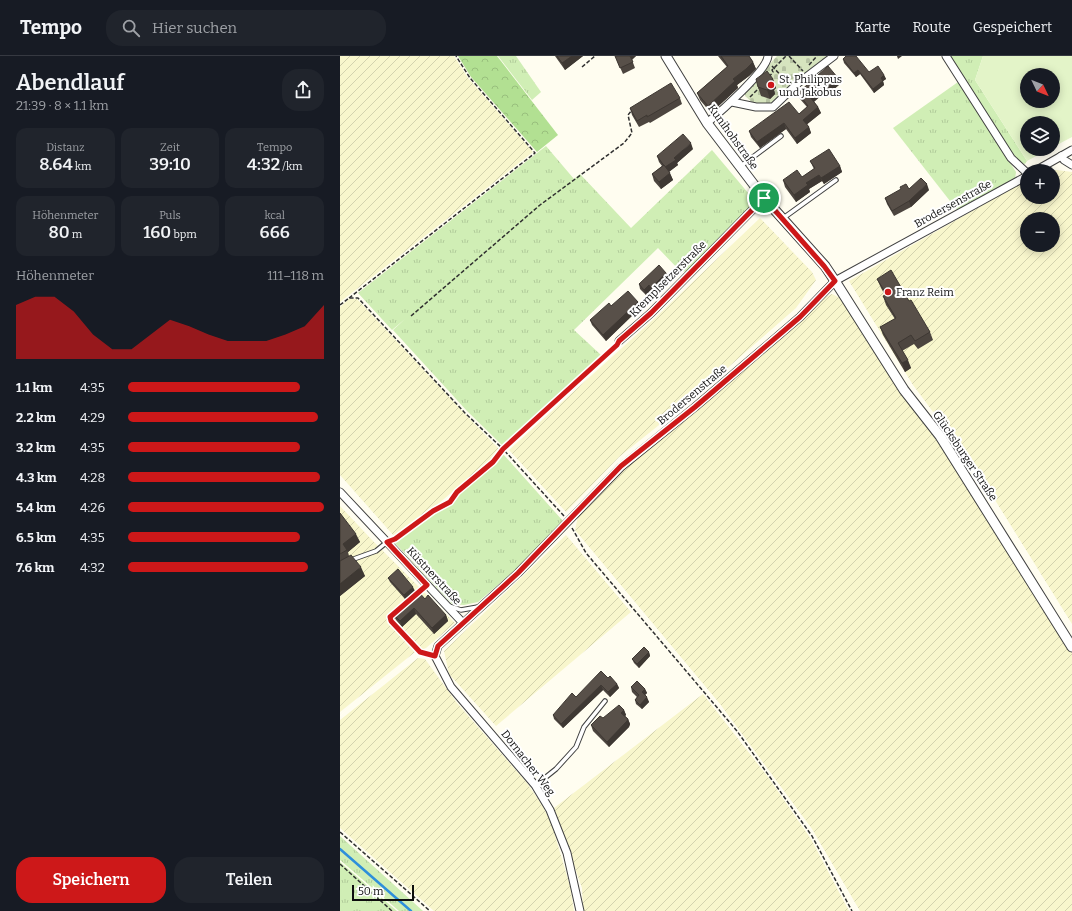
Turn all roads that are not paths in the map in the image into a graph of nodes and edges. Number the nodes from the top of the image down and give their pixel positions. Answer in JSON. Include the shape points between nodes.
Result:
{"nodes":[{"id":1,"x":666,"y":56,"type":"edge"},
{"id":2,"x":834,"y":56,"type":"edge"},
{"id":3,"x":946,"y":56,"type":"edge"},
{"id":4,"x":768,"y":58,"type":"edge"},
{"id":5,"x":732,"y":102,"type":"junction"},
{"id":6,"x":707,"y":124,"type":"junction"},
{"id":7,"x":781,"y":136,"type":"dead end"},
{"id":8,"x":1072,"y":150,"type":"edge"},
{"id":9,"x":1061,"y":156,"type":"junction"},
{"id":10,"x":1047,"y":164,"type":"edge"},
{"id":11,"x":1072,"y":165,"type":"edge"},
{"id":12,"x":740,"y":167,"type":"junction"},
{"id":13,"x":1020,"y":167,"type":"edge"},
{"id":14,"x":1020,"y":178,"type":"edge"},
{"id":15,"x":836,"y":180,"type":"dead end"},
{"id":16,"x":764,"y":198,"type":"junction"},
{"id":17,"x":782,"y":220,"type":"junction"},
{"id":18,"x":835,"y":281,"type":"junction"},
{"id":19,"x":619,"y":341,"type":"road end"},
{"id":20,"x":340,"y":492,"type":"edge"},
{"id":21,"x":387,"y":542,"type":"junction"},
{"id":22,"x":346,"y":564,"type":"edge"},
{"id":23,"x":427,"y":585,"type":"junction"},
{"id":24,"x":413,"y":597,"type":"edge"},
{"id":25,"x":407,"y":601,"type":"edge"},
{"id":26,"x":446,"y":605,"type":"junction"},
{"id":27,"x":479,"y":606,"type":"junction"},
{"id":28,"x":463,"y":623,"type":"junction"},
{"id":29,"x":1072,"y":646,"type":"edge"},
{"id":30,"x":435,"y":656,"type":"junction"},
{"id":31,"x":605,"y":701,"type":"dead end"},
{"id":32,"x":535,"y":785,"type":"junction"},
{"id":33,"x":580,"y":911,"type":"edge"}],
"edges":[{"from":1,"to":6,"type":"street","name":"Kunihohstraße"},
{"from":2,"to":5,"type":"street","via":[[773,106],[756,107]]},
{"from":3,"to":13,"type":"street","via":[[1011,158]]},
{"from":4,"to":5,"type":"street","via":[[762,69]]},
{"from":5,"to":6,"type":"street"},
{"from":6,"to":12,"type":"street","name":"Kunihohstraße"},
{"from":7,"to":12,"type":"lane"},
{"from":8,"to":9,"type":"street"},
{"from":9,"to":10,"type":"street"},
{"from":9,"to":11,"type":"street"},
{"from":12,"to":16,"type":"street","name":"Kunihohstraße"},
{"from":14,"to":18,"type":"street","name":"Brodersenstraße"},
{"from":15,"to":17,"type":"lane"},
{"from":16,"to":17,"type":"street","name":"Kunihohstraße"},
{"from":16,"to":19,"type":"street","name":"Kremplsetzerstraße","via":[[651,313]]},
{"from":17,"to":18,"type":"street","name":"Kunihohstraße"},
{"from":18,"to":27,"type":"street","name":"Brodersenstraße","via":[[800,317],[621,466],[518,573]]},
{"from":18,"to":29,"type":"street","name":"Glücksburger Straße","via":[[904,390],[944,443]]},
{"from":20,"to":21,"type":"street","name":"Küstnerstraße"},
{"from":21,"to":22,"type":"lane","via":[[376,551]]},
{"from":21,"to":23,"type":"street","name":"Küstnerstraße"},
{"from":23,"to":24,"type":"lane"},
{"from":23,"to":26,"type":"street","name":"Küstnerstraße"},
{"from":25,"to":30,"type":"lane","via":[[393,614],[391,621],[420,652]]},
{"from":26,"to":27,"type":"lane","via":[[461,610]]},
{"from":26,"to":28,"type":"street","name":"Küstnerstraße"},
{"from":27,"to":28,"type":"street","name":"Brodersenstraße"},
{"from":28,"to":30,"type":"street","name":"Brodersenstraße","via":[[438,646]]},
{"from":30,"to":32,"type":"street","name":"Dornacher Weg","via":[[450,687]]},
{"from":31,"to":32,"type":"lane","via":[[584,727],[576,747],[556,769]]},
{"from":32,"to":33,"type":"street","name":"Dornacher Weg","via":[[550,810],[567,853]]}]}
